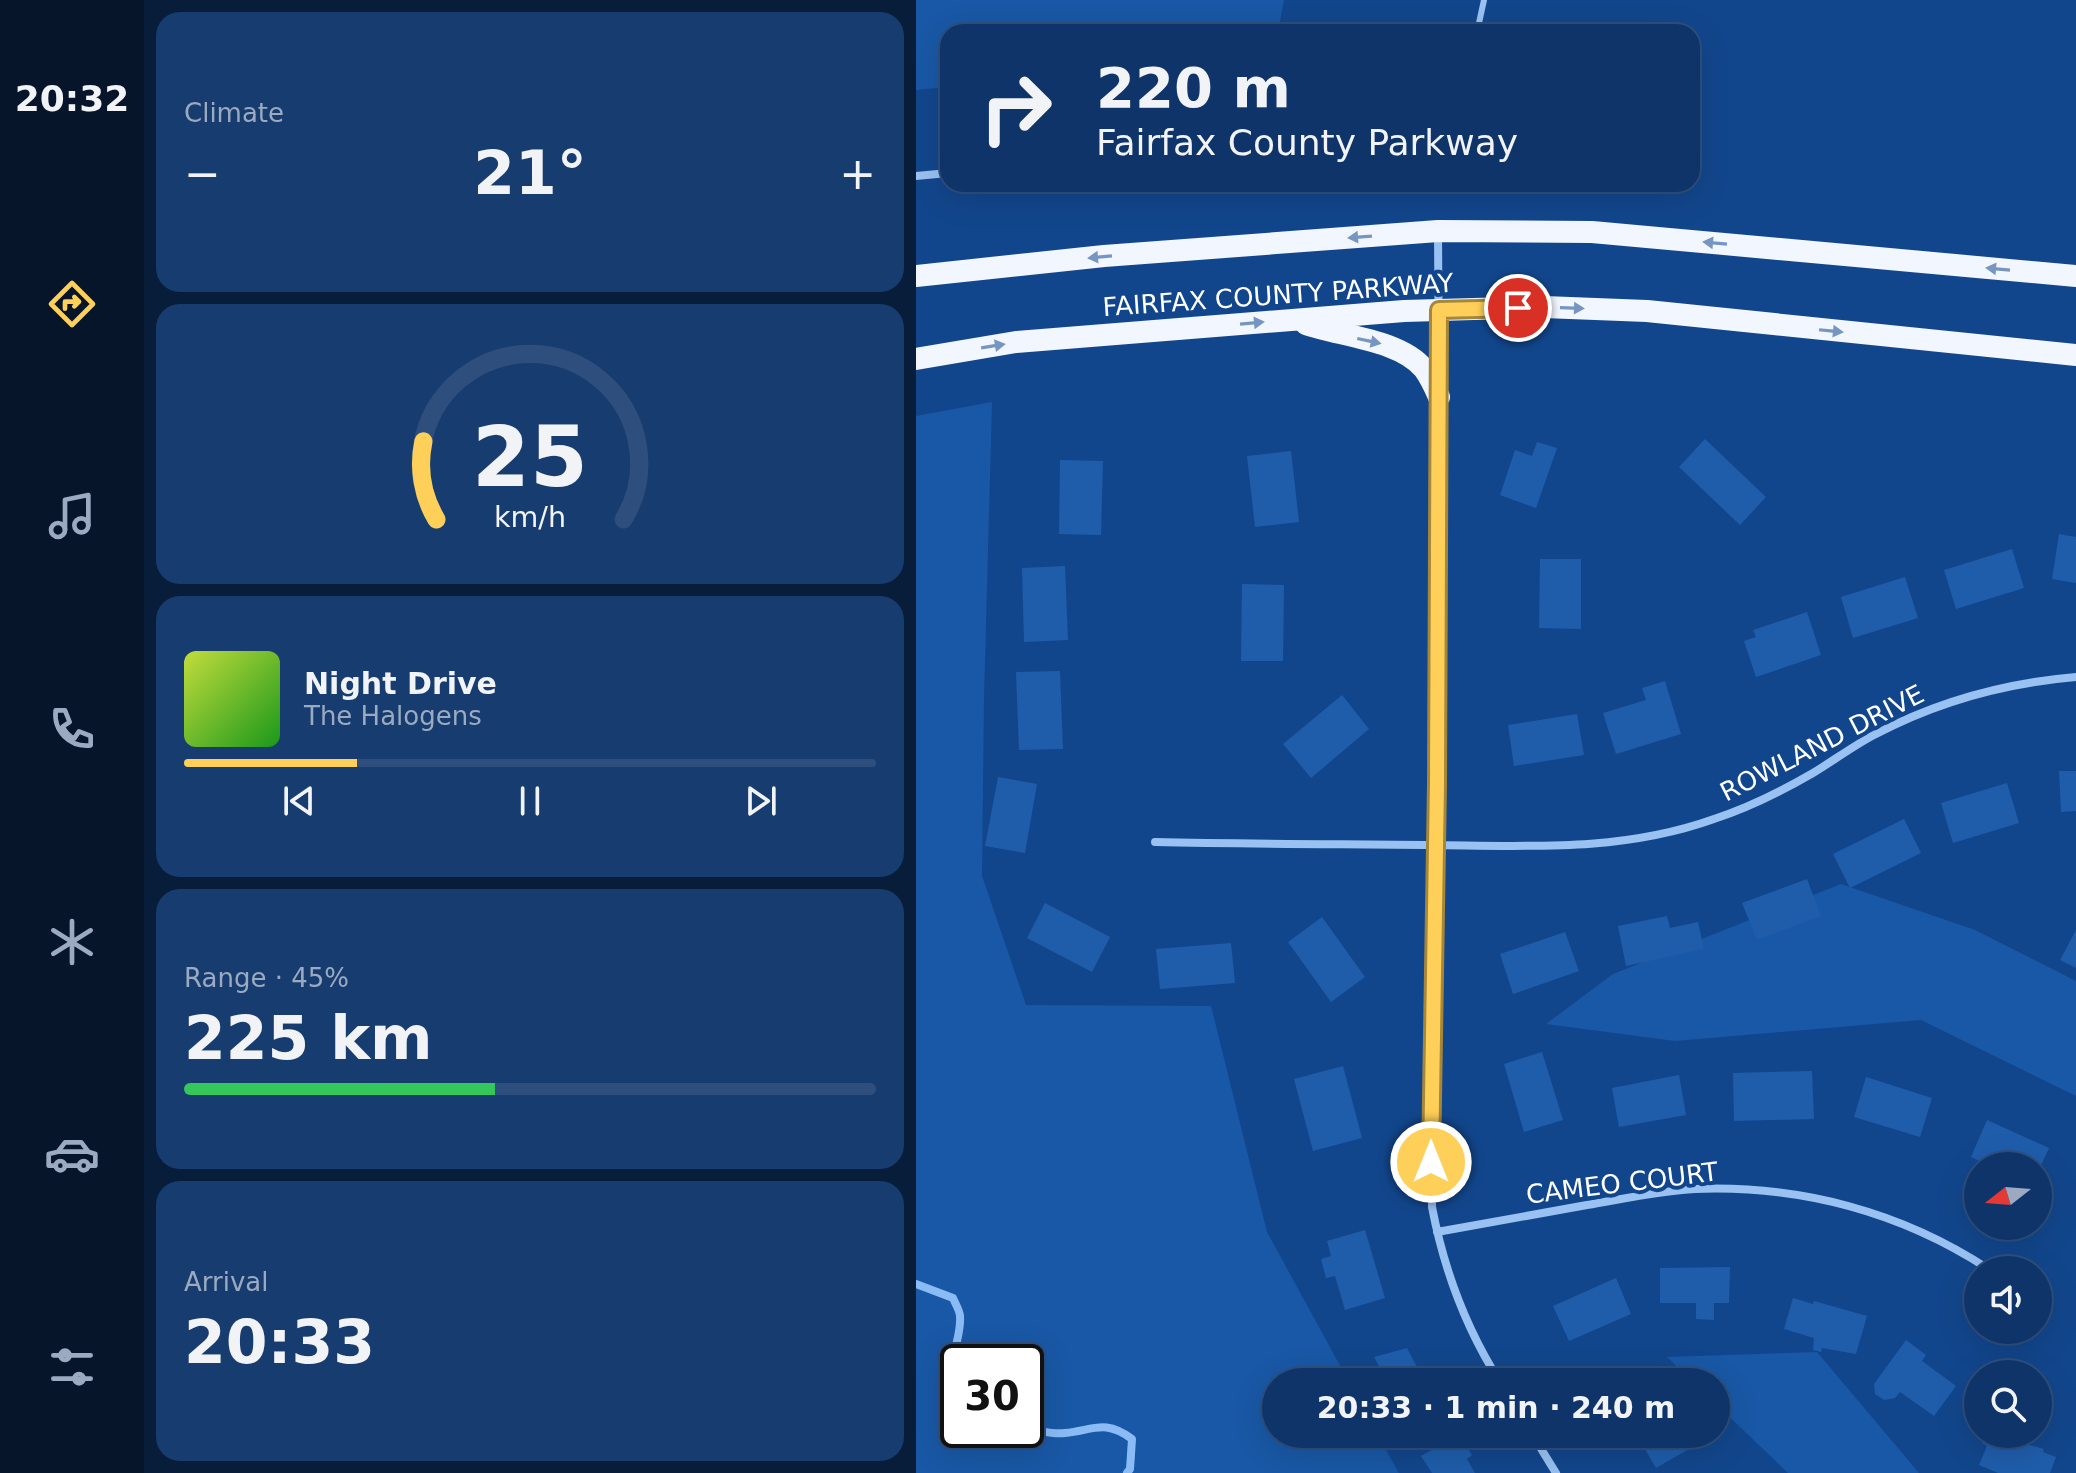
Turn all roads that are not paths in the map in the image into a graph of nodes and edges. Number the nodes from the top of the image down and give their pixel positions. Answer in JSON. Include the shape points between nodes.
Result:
{"nodes":[{"id":1,"x":1484,"y":0,"type":"edge"},
{"id":2,"x":1479,"y":24,"type":"edge"},
{"id":3,"x":940,"y":174,"type":"edge"},
{"id":4,"x":916,"y":176,"type":"edge"},
{"id":5,"x":1438,"y":231,"type":"junction"},
{"id":6,"x":916,"y":276,"type":"edge"},
{"id":7,"x":2076,"y":276,"type":"edge"},
{"id":8,"x":1439,"y":310,"type":"junction"},
{"id":9,"x":1294,"y":320,"type":"junction"},
{"id":10,"x":2076,"y":355,"type":"edge"},
{"id":11,"x":916,"y":359,"type":"edge"},
{"id":12,"x":1439,"y":397,"type":"junction"},
{"id":13,"x":2076,"y":677,"type":"edge"},
{"id":14,"x":1155,"y":842,"type":"dead end"},
{"id":15,"x":1436,"y":845,"type":"junction"},
{"id":16,"x":1437,"y":1232,"type":"junction"},
{"id":17,"x":1969,"y":1256,"type":"edge"},
{"id":18,"x":1492,"y":1368,"type":"edge"},
{"id":19,"x":1541,"y":1448,"type":"edge"},
{"id":20,"x":1556,"y":1473,"type":"edge"}],
"edges":[{"from":1,"to":2,"type":"lane"},
{"from":3,"to":4,"type":"street"},
{"from":5,"to":6,"type":"highway","name":"FAIRFAX COUNTY PARKWAY","one_way":true},
{"from":7,"to":5,"type":"highway","name":"FAIRFAX COUNTY PARKWAY","one_way":true,"via":[[1592,232]]},
{"from":5,"to":8,"type":"street"},
{"from":8,"to":9,"type":"highway","name":"FAIRFAX COUNTY PARKWAY"},
{"from":8,"to":10,"type":"highway","name":"FAIRFAX COUNTY PARKWAY","one_way":true,"via":[[1647,311]]},
{"from":8,"to":12,"type":"street"},
{"from":11,"to":9,"type":"highway","name":"FAIRFAX COUNTY PARKWAY","one_way":true,"via":[[1016,342]]},
{"from":9,"to":12,"type":"highway","one_way":true,"via":[[1404,352],[1424,368]]},
{"from":12,"to":15,"type":"street"},
{"from":13,"to":15,"type":"street","name":"ROWLAND DRIVE","via":[[1992,689],[1927,710],[1873,735],[1761,801],[1654,836],[1595,845]]},
{"from":14,"to":15,"type":"street","name":"ROWLAND DRIVE"},
{"from":15,"to":16,"type":"street","via":[[1431,1139]]},
{"from":16,"to":17,"type":"street","name":"CAMEO COURT","via":[[1636,1196],[1749,1189],[1861,1208]]},
{"from":16,"to":18,"type":"street","via":[[1468,1326]]},
{"from":19,"to":20,"type":"street"}]}
